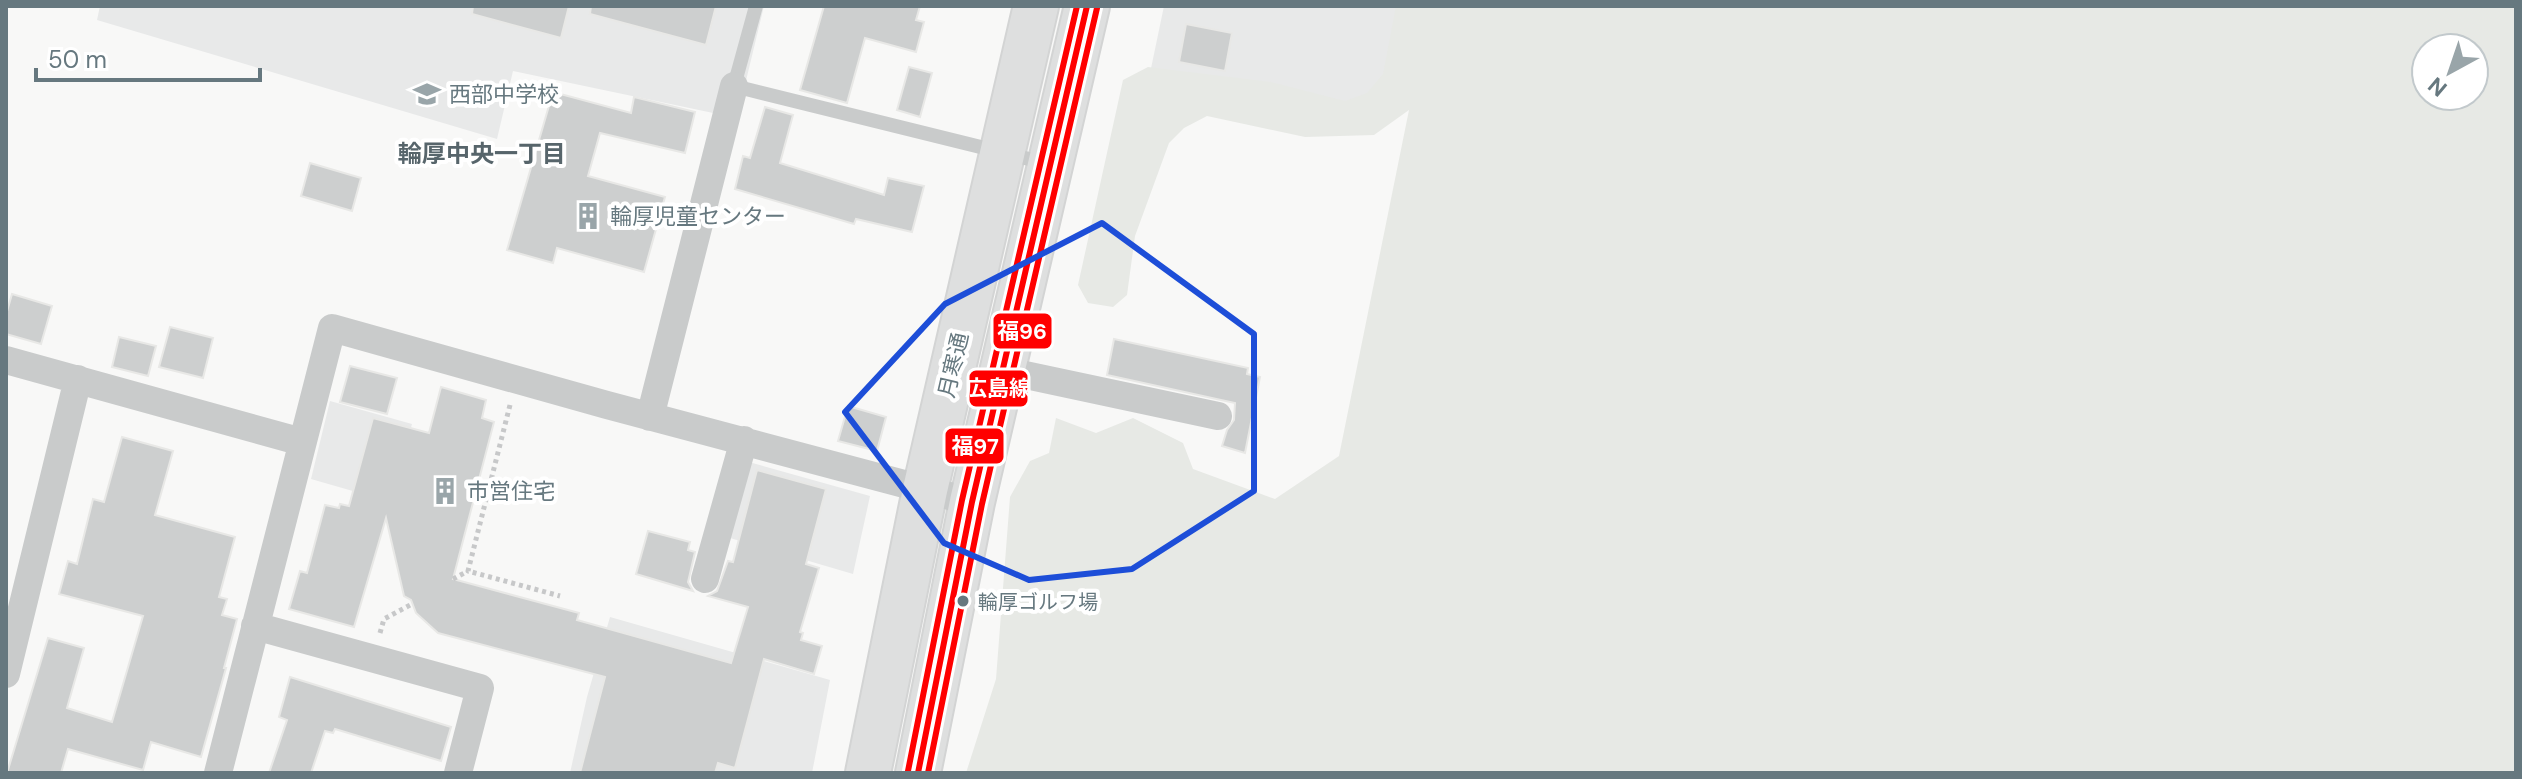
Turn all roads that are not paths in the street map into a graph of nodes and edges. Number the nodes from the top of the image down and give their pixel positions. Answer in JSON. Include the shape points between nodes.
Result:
{"nodes":[{"id":1,"x":756,"y":6,"type":"edge"},
{"id":2,"x":1036,"y":6,"type":"edge"},
{"id":3,"x":1087,"y":6,"type":"edge"},
{"id":4,"x":734,"y":86,"type":"junction"},
{"id":5,"x":1001,"y":153,"type":"junction"},
{"id":6,"x":1049,"y":164,"type":"junction"},
{"id":7,"x":6,"y":360,"type":"edge"},
{"id":8,"x":1002,"y":370,"type":"junction"},
{"id":9,"x":78,"y":379,"type":"junction"},
{"id":10,"x":1218,"y":416,"type":"dead end"},
{"id":11,"x":650,"y":417,"type":"junction"},
{"id":12,"x":744,"y":440,"type":"junction"},
{"id":13,"x":302,"y":442,"type":"junction"},
{"id":14,"x":925,"y":490,"type":"junction"},
{"id":15,"x":972,"y":502,"type":"junction"},
{"id":16,"x":705,"y":579,"type":"dead end"},
{"id":17,"x":255,"y":626,"type":"junction"},
{"id":18,"x":6,"y":674,"type":"edge"},
{"id":19,"x":218,"y":773,"type":"edge"},
{"id":20,"x":458,"y":773,"type":"edge"},
{"id":21,"x":868,"y":773,"type":"edge"},
{"id":22,"x":918,"y":773,"type":"edge"}],
"edges":[{"from":1,"to":4,"type":"lane"},
{"from":2,"to":5,"type":"highway","name":"月寒通"},
{"from":3,"to":6,"type":"highway"},
{"from":4,"to":5,"type":"lane"},
{"from":4,"to":11,"type":"street"},
{"from":5,"to":6,"type":"lane"},
{"from":5,"to":14,"type":"highway","name":"月寒通"},
{"from":6,"to":8,"type":"highway"},
{"from":7,"to":9,"type":"street"},
{"from":8,"to":10,"type":"street"},
{"from":8,"to":15,"type":"highway"},
{"from":9,"to":13,"type":"street"},
{"from":9,"to":18,"type":"street"},
{"from":11,"to":12,"type":"street"},
{"from":11,"to":13,"type":"street","via":[[332,328]]},
{"from":12,"to":14,"type":"street"},
{"from":12,"to":16,"type":"street"},
{"from":13,"to":17,"type":"street"},
{"from":14,"to":15,"type":"street"},
{"from":14,"to":21,"type":"highway","name":"月寒通"},
{"from":15,"to":22,"type":"highway"},
{"from":17,"to":19,"type":"street"},
{"from":17,"to":20,"type":"street","via":[[480,688]]}]}
